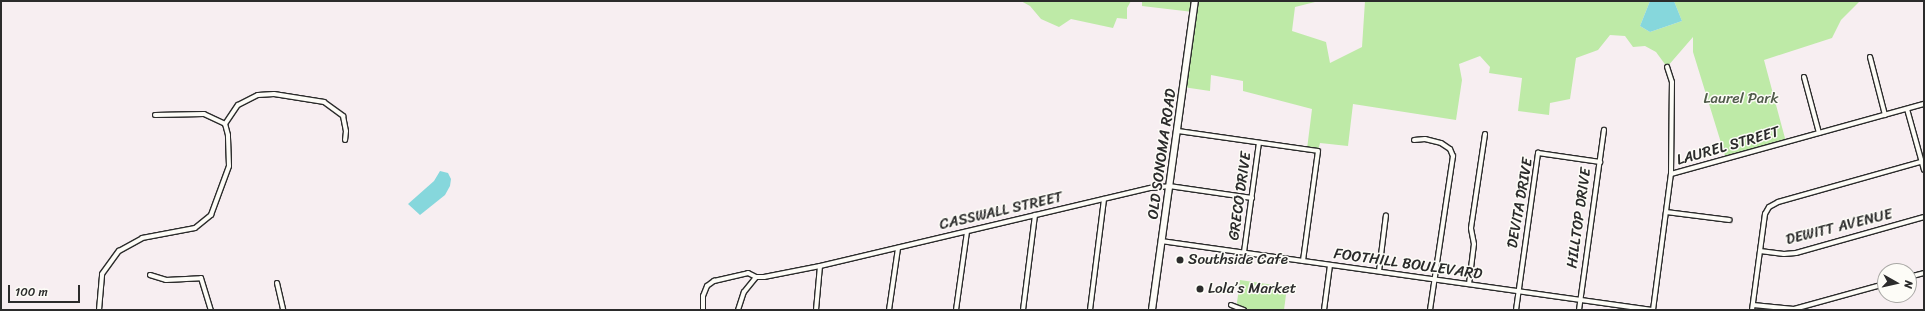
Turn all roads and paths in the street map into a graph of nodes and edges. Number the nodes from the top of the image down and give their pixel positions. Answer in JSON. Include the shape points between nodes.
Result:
{"nodes":[{"id":1,"x":1195,"y":1,"type":"edge"},
{"id":2,"x":1870,"y":57,"type":"dead end"},
{"id":3,"x":1668,"y":67,"type":"dead end"},
{"id":4,"x":1804,"y":77,"type":"dead end"},
{"id":5,"x":1924,"y":104,"type":"edge"},
{"id":6,"x":1906,"y":109,"type":"junction"},
{"id":7,"x":1885,"y":114,"type":"junction"},
{"id":8,"x":155,"y":115,"type":"dead end"},
{"id":9,"x":225,"y":124,"type":"junction"},
{"id":10,"x":1604,"y":130,"type":"dead end"},
{"id":11,"x":1178,"y":131,"type":"junction"},
{"id":12,"x":1819,"y":133,"type":"junction"},
{"id":13,"x":1485,"y":134,"type":"dead end"},
{"id":14,"x":345,"y":140,"type":"dead end"},
{"id":15,"x":1414,"y":140,"type":"dead end"},
{"id":16,"x":1260,"y":143,"type":"junction"},
{"id":17,"x":1923,"y":161,"type":"edge"},
{"id":18,"x":1600,"y":162,"type":"junction"},
{"id":19,"x":1924,"y":170,"type":"edge"},
{"id":20,"x":1670,"y":174,"type":"junction"},
{"id":21,"x":1170,"y":186,"type":"junction"},
{"id":22,"x":1252,"y":198,"type":"junction"},
{"id":23,"x":1104,"y":200,"type":"junction"},
{"id":24,"x":1666,"y":212,"type":"junction"},
{"id":25,"x":1386,"y":214,"type":"dead end"},
{"id":26,"x":1035,"y":215,"type":"junction"},
{"id":27,"x":1924,"y":217,"type":"edge"},
{"id":28,"x":1730,"y":220,"type":"dead end"},
{"id":29,"x":967,"y":232,"type":"junction"},
{"id":30,"x":1161,"y":241,"type":"junction"},
{"id":31,"x":898,"y":248,"type":"junction"},
{"id":32,"x":1760,"y":251,"type":"junction"},
{"id":33,"x":1244,"y":252,"type":"junction"},
{"id":34,"x":1303,"y":261,"type":"junction"},
{"id":35,"x":1330,"y":265,"type":"junction"},
{"id":36,"x":820,"y":266,"type":"junction"},
{"id":37,"x":1378,"y":271,"type":"junction"},
{"id":38,"x":150,"y":275,"type":"dead end"},
{"id":39,"x":756,"y":277,"type":"junction"},
{"id":40,"x":1434,"y":279,"type":"junction"},
{"id":41,"x":277,"y":283,"type":"dead end"},
{"id":42,"x":1469,"y":284,"type":"junction"},
{"id":43,"x":1877,"y":286,"type":"edge"},
{"id":44,"x":1518,"y":292,"type":"junction"},
{"id":45,"x":1580,"y":301,"type":"junction"},
{"id":46,"x":1232,"y":305,"type":"dead end"},
{"id":47,"x":1753,"y":305,"type":"junction"},
{"id":48,"x":99,"y":310,"type":"edge"},
{"id":49,"x":211,"y":310,"type":"edge"},
{"id":50,"x":283,"y":310,"type":"edge"},
{"id":51,"x":703,"y":310,"type":"edge"},
{"id":52,"x":738,"y":310,"type":"edge"},
{"id":53,"x":816,"y":310,"type":"edge"},
{"id":54,"x":889,"y":310,"type":"edge"},
{"id":55,"x":956,"y":310,"type":"edge"},
{"id":56,"x":1023,"y":310,"type":"edge"},
{"id":57,"x":1090,"y":310,"type":"edge"},
{"id":58,"x":1152,"y":310,"type":"edge"},
{"id":59,"x":1244,"y":310,"type":"edge"},
{"id":60,"x":1324,"y":310,"type":"edge"},
{"id":61,"x":1430,"y":310,"type":"edge"},
{"id":62,"x":1516,"y":310,"type":"edge"},
{"id":63,"x":1579,"y":310,"type":"edge"},
{"id":64,"x":1652,"y":310,"type":"edge"},
{"id":65,"x":1752,"y":310,"type":"edge"}],
"edges":[{"from":1,"to":11,"type":"main road","name":"OLD SONOMA ROAD"},
{"from":2,"to":7,"type":"street"},
{"from":3,"to":20,"type":"street","via":[[1672,82]]},
{"from":4,"to":12,"type":"street"},
{"from":5,"to":6,"type":"street","name":"LAUREL STREET"},
{"from":6,"to":7,"type":"street","name":"LAUREL STREET"},
{"from":6,"to":17,"type":"street"},
{"from":7,"to":12,"type":"street","name":"LAUREL STREET"},
{"from":8,"to":9,"type":"street","via":[[204,114]]},
{"from":9,"to":14,"type":"street","via":[[238,104],[274,94],[324,102],[336,109],[345,122]]},
{"from":9,"to":48,"type":"street","via":[[229,166],[211,215],[195,228],[142,238],[119,251],[102,274]]},
{"from":10,"to":18,"type":"street","name":"HILLTOP DRIVE"},
{"from":11,"to":16,"type":"street"},
{"from":11,"to":21,"type":"main road","name":"OLD SONOMA ROAD"},
{"from":12,"to":20,"type":"street","name":"LAUREL STREET"},
{"from":13,"to":42,"type":"street","via":[[1471,228],[1474,244]]},
{"from":15,"to":40,"type":"street","via":[[1425,139],[1441,143],[1450,149],[1453,156]]},
{"from":16,"to":22,"type":"street","name":"GRECO DRIVE"},
{"from":16,"to":34,"type":"street","via":[[1318,151]]},
{"from":17,"to":19,"type":"street"},
{"from":17,"to":32,"type":"street","via":[[1773,205],[1765,214]]},
{"from":18,"to":44,"type":"street","name":"DEVITA DRIVE","via":[[1538,153]]},
{"from":18,"to":45,"type":"street","name":"HILLTOP DRIVE"},
{"from":20,"to":24,"type":"street","name":"LAUREL STREET"},
{"from":21,"to":22,"type":"street","name":"CASSWALL STREET"},
{"from":21,"to":23,"type":"street","name":"CASSWALL STREET"},
{"from":21,"to":30,"type":"main road","name":"OLD SONOMA ROAD"},
{"from":22,"to":33,"type":"street","name":"GRECO DRIVE"},
{"from":23,"to":26,"type":"street","name":"CASSWALL STREET"},
{"from":23,"to":57,"type":"street"},
{"from":24,"to":28,"type":"street"},
{"from":24,"to":64,"type":"street","name":"LAUREL STREET"},
{"from":25,"to":37,"type":"street"},
{"from":26,"to":29,"type":"street","name":"CASSWALL STREET"},
{"from":26,"to":56,"type":"street"},
{"from":27,"to":32,"type":"street","name":"DEWITT AVENUE","via":[[1796,253]]},
{"from":29,"to":31,"type":"street","name":"CASSWALL STREET"},
{"from":29,"to":55,"type":"street"},
{"from":30,"to":33,"type":"street","name":"FOOTHILL BOULEVARD"},
{"from":30,"to":58,"type":"main road","name":"OLD SONOMA ROAD"},
{"from":31,"to":36,"type":"street","name":"CASSWALL STREET"},
{"from":31,"to":54,"type":"street"},
{"from":32,"to":47,"type":"street"},
{"from":33,"to":34,"type":"street","name":"FOOTHILL BOULEVARD"},
{"from":34,"to":35,"type":"street","name":"FOOTHILL BOULEVARD"},
{"from":35,"to":37,"type":"street","name":"FOOTHILL BOULEVARD"},
{"from":35,"to":60,"type":"street"},
{"from":36,"to":39,"type":"street","name":"CASSWALL STREET"},
{"from":36,"to":53,"type":"street"},
{"from":37,"to":40,"type":"street","name":"FOOTHILL BOULEVARD"},
{"from":38,"to":49,"type":"street","via":[[166,280],[201,278]]},
{"from":39,"to":51,"type":"street","name":"CASSWALL STREET","via":[[748,273],[714,281],[705,290]]},
{"from":39,"to":52,"type":"street","via":[[744,292]]},
{"from":40,"to":42,"type":"street","name":"FOOTHILL BOULEVARD"},
{"from":40,"to":61,"type":"street"},
{"from":41,"to":50,"type":"street"},
{"from":42,"to":44,"type":"street","name":"FOOTHILL BOULEVARD"},
{"from":43,"to":47,"type":"street","via":[[1794,309]]},
{"from":44,"to":45,"type":"street","name":"FOOTHILL BOULEVARD"},
{"from":44,"to":62,"type":"street"},
{"from":45,"to":63,"type":"street","name":"HILLTOP DRIVE"},
{"from":45,"to":64,"type":"street","name":"FOOTHILL BOULEVARD"},
{"from":46,"to":59,"type":"street"},
{"from":47,"to":65,"type":"street"}]}
